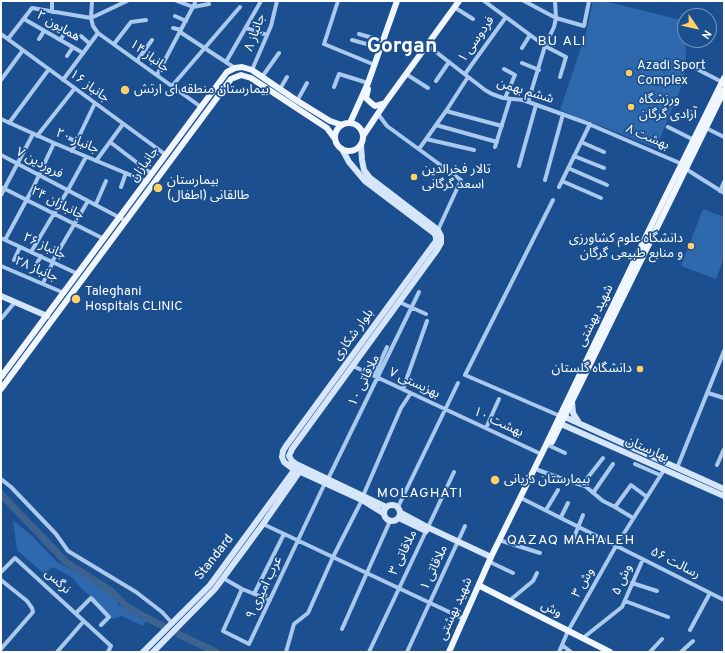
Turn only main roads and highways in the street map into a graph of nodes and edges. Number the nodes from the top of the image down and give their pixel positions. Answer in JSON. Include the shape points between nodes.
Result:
{"nodes":[{"id":1,"x":396,"y":1,"type":"edge"},
{"id":2,"x":459,"y":1,"type":"edge"},
{"id":3,"x":723,"y":80,"type":"edge"},
{"id":4,"x":368,"y":83,"type":"junction"},
{"id":5,"x":724,"y":91,"type":"edge"},
{"id":6,"x":722,"y":99,"type":"edge"},
{"id":7,"x":386,"y":103,"type":"junction"},
{"id":8,"x":315,"y":112,"type":"junction"},
{"id":9,"x":311,"y":118,"type":"junction"},
{"id":10,"x":350,"y":123,"type":"junction"},
{"id":11,"x":342,"y":125,"type":"junction"},
{"id":12,"x":188,"y":130,"type":"junction"},
{"id":13,"x":364,"y":136,"type":"junction"},
{"id":14,"x":335,"y":138,"type":"junction"},
{"id":15,"x":361,"y":145,"type":"junction"},
{"id":16,"x":342,"y":149,"type":"junction"},
{"id":17,"x":684,"y":166,"type":"junction"},
{"id":18,"x":644,"y":247,"type":"junction"},
{"id":19,"x":1,"y":296,"type":"edge"},
{"id":20,"x":392,"y":307,"type":"junction"},
{"id":21,"x":47,"y":316,"type":"junction"},
{"id":22,"x":22,"y":350,"type":"junction"},
{"id":23,"x":28,"y":354,"type":"junction"},
{"id":24,"x":1,"y":377,"type":"edge"},
{"id":25,"x":1,"y":389,"type":"edge"},
{"id":26,"x":572,"y":402,"type":"junction"},
{"id":27,"x":562,"y":416,"type":"junction"},
{"id":28,"x":559,"y":423,"type":"junction"},
{"id":29,"x":580,"y":425,"type":"junction"},
{"id":30,"x":650,"y":460,"type":"junction"},
{"id":31,"x":299,"y":469,"type":"junction"},
{"id":32,"x":293,"y":477,"type":"junction"},
{"id":33,"x":724,"y":489,"type":"edge"},
{"id":34,"x":724,"y":496,"type":"edge"},
{"id":35,"x":385,"y":510,"type":"junction"},
{"id":36,"x":400,"y":516,"type":"junction"},
{"id":37,"x":492,"y":560,"type":"junction"},
{"id":38,"x":482,"y":587,"type":"junction"},
{"id":39,"x":143,"y":652,"type":"edge"},
{"id":40,"x":153,"y":652,"type":"edge"},
{"id":41,"x":449,"y":652,"type":"edge"},
{"id":42,"x":453,"y":652,"type":"edge"},
{"id":43,"x":610,"y":652,"type":"edge"}],
"edges":[{"from":1,"to":4,"type":"main road"},
{"from":2,"to":7,"type":"main road"},
{"from":3,"to":17,"type":"main road","name":"شهید بهشتی"},
{"from":4,"to":7,"type":"main road","via":[[366,98],[375,106]]},
{"from":4,"to":10,"type":"main road"},
{"from":5,"to":6,"type":"main road","name":"شهید بهشتی"},
{"from":6,"to":17,"type":"main road","name":"شهید بهشتی"},
{"from":7,"to":13,"type":"main road"},
{"from":8,"to":9,"type":"main road"},
{"from":8,"to":11,"type":"main road"},
{"from":8,"to":12,"type":"main road","name":"جانبازان","via":[[242,66],[227,72],[201,107]]},
{"from":9,"to":12,"type":"main road","name":"جانبازان","via":[[251,78],[241,75],[231,79]]},
{"from":9,"to":14,"type":"main road","name":"جانبازان","via":[[327,128]]},
{"from":10,"to":11,"type":"main road"},
{"from":10,"to":13,"type":"main road","via":[[360,128]]},
{"from":11,"to":14,"type":"main road"},
{"from":12,"to":21,"type":"main road","name":"جانبازان","via":[[152,174]]},
{"from":12,"to":23,"type":"main road","name":"جانبازان","via":[[126,221]]},
{"from":13,"to":15,"type":"main road"},
{"from":14,"to":16,"type":"main road","via":[[337,145]]},
{"from":15,"to":16,"type":"main road","via":[[353,151]]},
{"from":15,"to":20,"type":"main road","via":[[364,170],[370,178],[438,230],[441,236],[437,250],[399,302]]},
{"from":16,"to":20,"type":"main road","name":"بلوار شکاری","via":[[365,181],[436,237],[436,241]]},
{"from":17,"to":18,"type":"main road","name":"شهید بهشتی"},
{"from":18,"to":26,"type":"main road","name":"شهید بهشتی"},
{"from":18,"to":27,"type":"main road","name":"شهید بهشتی"},
{"from":19,"to":21,"type":"main road"},
{"from":20,"to":31,"type":"main road","via":[[289,453]]},
{"from":20,"to":31,"type":"main road","name":"بلوار شکاری","via":[[283,451],[284,462]]},
{"from":21,"to":22,"type":"main road","name":"جانبازان"},
{"from":22,"to":23,"type":"main road"},
{"from":22,"to":24,"type":"main road","name":"جانبازان"},
{"from":23,"to":25,"type":"main road","name":"جانبازان"},
{"from":26,"to":27,"type":"main road","name":"شهید بهشتی"},
{"from":26,"to":29,"type":"main road","via":[[573,412]]},
{"from":27,"to":28,"type":"main road","name":"شهید بهشتی"},
{"from":27,"to":29,"type":"main road","name":"بهارستان"},
{"from":28,"to":30,"type":"main road","name":"بهارستان"},
{"from":28,"to":37,"type":"main road","name":"شهید بهشتی","via":[[550,446]]},
{"from":28,"to":37,"type":"main road","name":"شهید بهشتی","via":[[541,454]]},
{"from":29,"to":30,"type":"main road","name":"بهارستان"},
{"from":30,"to":33,"type":"main road","name":"بهارستان","via":[[677,468]]},
{"from":30,"to":34,"type":"main road","name":"بهارستان","via":[[662,473]]},
{"from":31,"to":32,"type":"main road","name":"Standard"},
{"from":31,"to":35,"type":"main road","name":"بلوار شکاری"},
{"from":32,"to":39,"type":"main road","name":"Standard","via":[[217,576]]},
{"from":32,"to":40,"type":"main road","name":"Standard","via":[[263,524],[223,578]]},
{"from":35,"to":36,"type":"main road","via":[[386,519],[390,521],[395,521]]},
{"from":35,"to":36,"type":"main road","via":[[392,504],[398,506]]},
{"from":36,"to":37,"type":"main road"},
{"from":37,"to":38,"type":"main road","name":"شهید بهشتی"},
{"from":37,"to":41,"type":"main road","name":"شهید بهشتی"},
{"from":38,"to":42,"type":"main road","name":"شهید بهشتی"},
{"from":38,"to":43,"type":"main road","name":"وش"}]}
